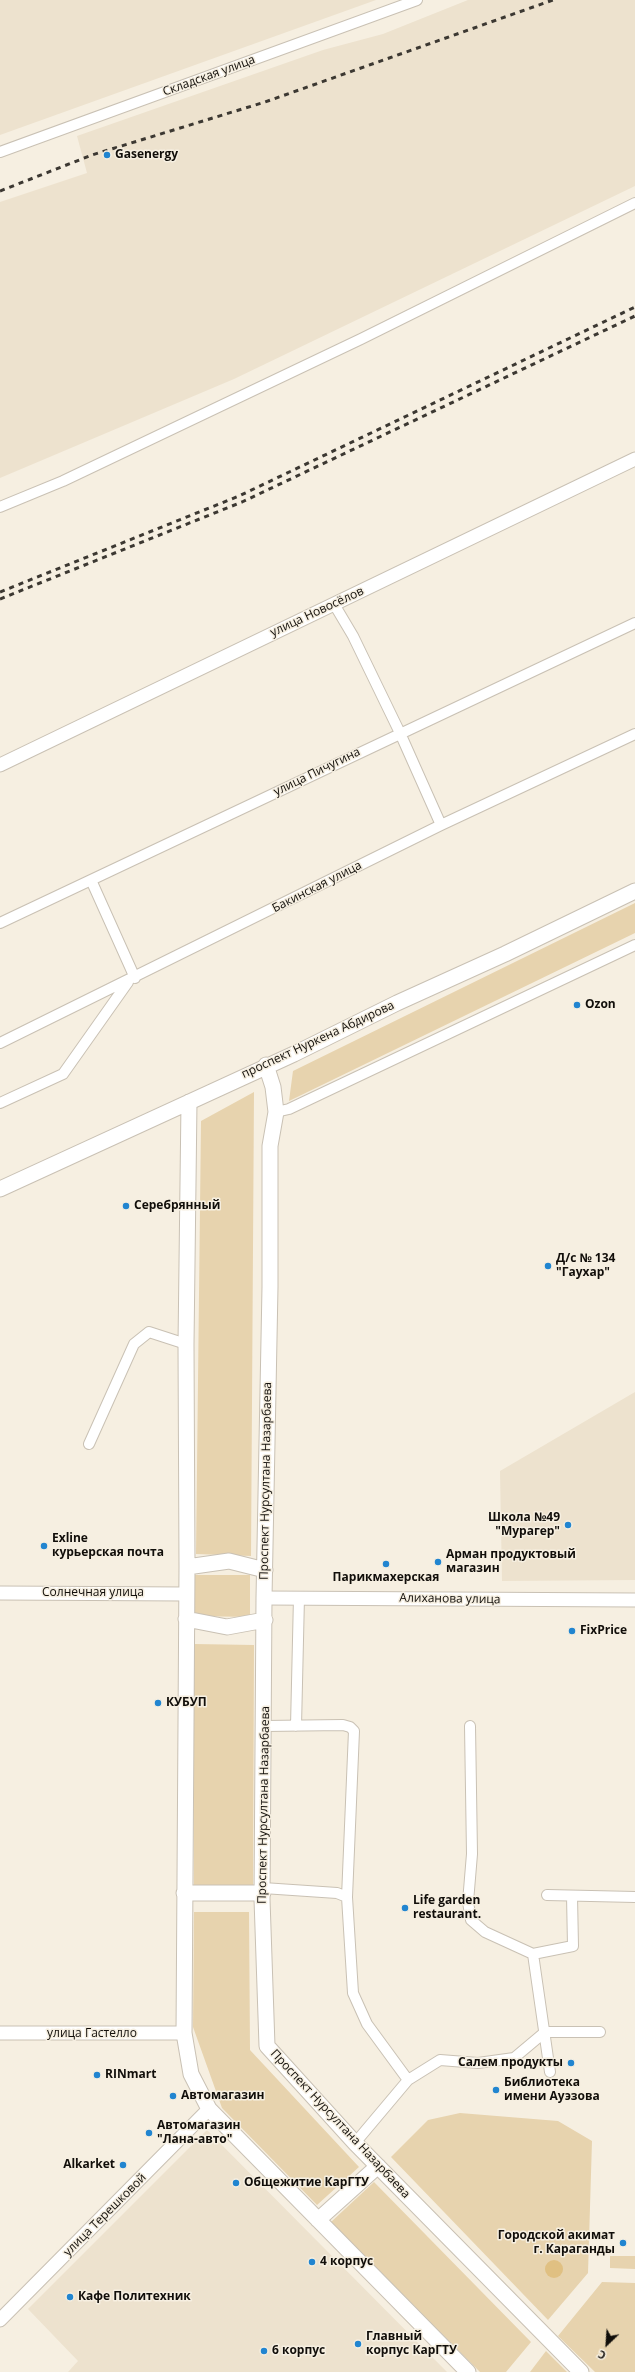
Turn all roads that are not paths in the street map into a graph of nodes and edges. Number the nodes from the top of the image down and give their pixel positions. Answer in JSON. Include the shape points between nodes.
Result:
{"nodes":[{"id":1,"x":417,"y":0,"type":"edge"},
{"id":2,"x":0,"y":152,"type":"edge"},
{"id":3,"x":635,"y":203,"type":"edge"},
{"id":4,"x":635,"y":459,"type":"edge"},
{"id":5,"x":0,"y":506,"type":"edge"},
{"id":6,"x":334,"y":604,"type":"junction"},
{"id":7,"x":635,"y":623,"type":"edge"},
{"id":8,"x":400,"y":733,"type":"junction"},
{"id":9,"x":635,"y":734,"type":"edge"},
{"id":10,"x":0,"y":766,"type":"edge"},
{"id":11,"x":441,"y":825,"type":"junction"},
{"id":12,"x":91,"y":880,"type":"junction"},
{"id":13,"x":635,"y":891,"type":"edge"},
{"id":14,"x":0,"y":923,"type":"edge"},
{"id":15,"x":635,"y":945,"type":"edge"},
{"id":16,"x":132,"y":979,"type":"junction"},
{"id":17,"x":0,"y":1043,"type":"edge"},
{"id":18,"x":266,"y":1065,"type":"junction"},
{"id":19,"x":189,"y":1102,"type":"junction"},
{"id":20,"x":0,"y":1103,"type":"edge"},
{"id":21,"x":276,"y":1112,"type":"junction"},
{"id":22,"x":0,"y":1189,"type":"edge"},
{"id":23,"x":186,"y":1344,"type":"junction"},
{"id":24,"x":89,"y":1444,"type":"dead end"},
{"id":25,"x":187,"y":1567,"type":"junction"},
{"id":26,"x":265,"y":1570,"type":"junction"},
{"id":27,"x":0,"y":1593,"type":"edge"},
{"id":28,"x":185,"y":1594,"type":"junction"},
{"id":29,"x":299,"y":1597,"type":"junction"},
{"id":30,"x":264,"y":1598,"type":"junction"},
{"id":31,"x":635,"y":1600,"type":"edge"},
{"id":32,"x":186,"y":1619,"type":"junction"},
{"id":33,"x":265,"y":1620,"type":"junction"},
{"id":34,"x":264,"y":1726,"type":"junction"},
{"id":35,"x":296,"y":1726,"type":"junction"},
{"id":36,"x":470,"y":1726,"type":"dead end"},
{"id":37,"x":263,"y":1890,"type":"junction"},
{"id":38,"x":184,"y":1893,"type":"junction"},
{"id":39,"x":547,"y":1895,"type":"dead end"},
{"id":40,"x":572,"y":1896,"type":"junction"},
{"id":41,"x":635,"y":1897,"type":"edge"},
{"id":42,"x":347,"y":1898,"type":"junction"},
{"id":43,"x":533,"y":1954,"type":"junction"},
{"id":44,"x":545,"y":2032,"type":"junction"},
{"id":45,"x":600,"y":2032,"type":"dead end"},
{"id":46,"x":0,"y":2033,"type":"edge"},
{"id":47,"x":184,"y":2033,"type":"junction"},
{"id":48,"x":550,"y":2072,"type":"dead end"},
{"id":49,"x":408,"y":2080,"type":"junction"},
{"id":50,"x":209,"y":2109,"type":"junction"},
{"id":51,"x":355,"y":2143,"type":"junction"},
{"id":52,"x":378,"y":2166,"type":"junction"},
{"id":53,"x":318,"y":2220,"type":"junction"},
{"id":54,"x":0,"y":2320,"type":"edge"},
{"id":55,"x":468,"y":2372,"type":"edge"},
{"id":56,"x":581,"y":2372,"type":"edge"}],
"edges":[{"from":1,"to":2,"type":"street","name":"Складская улица"},
{"from":3,"to":5,"type":"street","via":[[361,339],[63,481]]},
{"from":4,"to":6,"type":"street","name":"улица Новосёлов"},
{"from":6,"to":8,"type":"street","via":[[353,636]]},
{"from":6,"to":10,"type":"street","name":"улица Новосёлов"},
{"from":7,"to":8,"type":"street","name":"улица Пичугина"},
{"from":8,"to":11,"type":"street"},
{"from":8,"to":12,"type":"street","name":"улица Пичугина"},
{"from":9,"to":11,"type":"street","name":"Бакинская улица"},
{"from":11,"to":16,"type":"street","name":"Бакинская улица"},
{"from":12,"to":14,"type":"street","name":"улица Пичугина"},
{"from":12,"to":16,"type":"street"},
{"from":13,"to":18,"type":"main road","name":"проспект Нуркена Абдирова"},
{"from":15,"to":21,"type":"street","via":[[289,1109]]},
{"from":16,"to":17,"type":"street","name":"Бакинская улица"},
{"from":16,"to":20,"type":"street","via":[[63,1074]]},
{"from":18,"to":19,"type":"main road","name":"проспект Нуркена Абдирова"},
{"from":18,"to":21,"type":"main road","name":"Проспект Нурсултана Назарбаева","via":[[273,1087]]},
{"from":19,"to":22,"type":"main road","name":"проспект Нуркена Абдирова"},
{"from":19,"to":23,"type":"main road"},
{"from":21,"to":26,"type":"main road","name":"Проспект Нурсултана Назарбаева","via":[[270,1146]]},
{"from":23,"to":24,"type":"street","via":[[149,1332],[134,1344]]},
{"from":23,"to":25,"type":"main road"},
{"from":25,"to":26,"type":"main road","via":[[229,1561]]},
{"from":25,"to":28,"type":"main road"},
{"from":26,"to":30,"type":"main road","name":"Проспект Нурсултана Назарбаева"},
{"from":27,"to":28,"type":"street","name":"Солнечная улица"},
{"from":28,"to":32,"type":"main road"},
{"from":29,"to":30,"type":"street","name":"Алиханова улица"},
{"from":29,"to":31,"type":"street","name":"Алиханова улица"},
{"from":29,"to":35,"type":"street"},
{"from":30,"to":33,"type":"main road","name":"Проспект Нурсултана Назарбаева"},
{"from":32,"to":33,"type":"main road","via":[[227,1627]]},
{"from":32,"to":38,"type":"main road"},
{"from":33,"to":34,"type":"main road","name":"Проспект Нурсултана Назарбаева"},
{"from":34,"to":35,"type":"street"},
{"from":34,"to":37,"type":"main road","name":"Проспект Нурсултана Назарбаева"},
{"from":35,"to":42,"type":"street","via":[[343,1725],[354,1731]]},
{"from":36,"to":43,"type":"street","via":[[472,1854],[468,1902],[471,1920],[485,1932]]},
{"from":37,"to":38,"type":"main road"},
{"from":37,"to":42,"type":"street","via":[[337,1893]]},
{"from":37,"to":51,"type":"main road","name":"Проспект Нурсултана Назарбаева","via":[[267,2046]]},
{"from":38,"to":47,"type":"main road"},
{"from":39,"to":40,"type":"street"},
{"from":40,"to":41,"type":"street"},
{"from":40,"to":43,"type":"street","via":[[573,1946]]},
{"from":42,"to":49,"type":"street","via":[[353,1993],[367,2024]]},
{"from":43,"to":44,"type":"street"},
{"from":44,"to":45,"type":"street"},
{"from":44,"to":48,"type":"street"},
{"from":44,"to":49,"type":"street","via":[[514,2058],[478,2063],[440,2060]]},
{"from":46,"to":47,"type":"street","name":"улица Гастелло"},
{"from":47,"to":50,"type":"main road","via":[[191,2074]]},
{"from":49,"to":51,"type":"street"},
{"from":50,"to":53,"type":"main road"},
{"from":50,"to":54,"type":"street","name":"улица Терешковой"},
{"from":51,"to":52,"type":"main road","name":"Проспект Нурсултана Назарбаева"},
{"from":52,"to":53,"type":"main road"},
{"from":52,"to":56,"type":"main road","name":"Проспект Нурсултана Назарбаева"},
{"from":53,"to":55,"type":"main road"}]}
